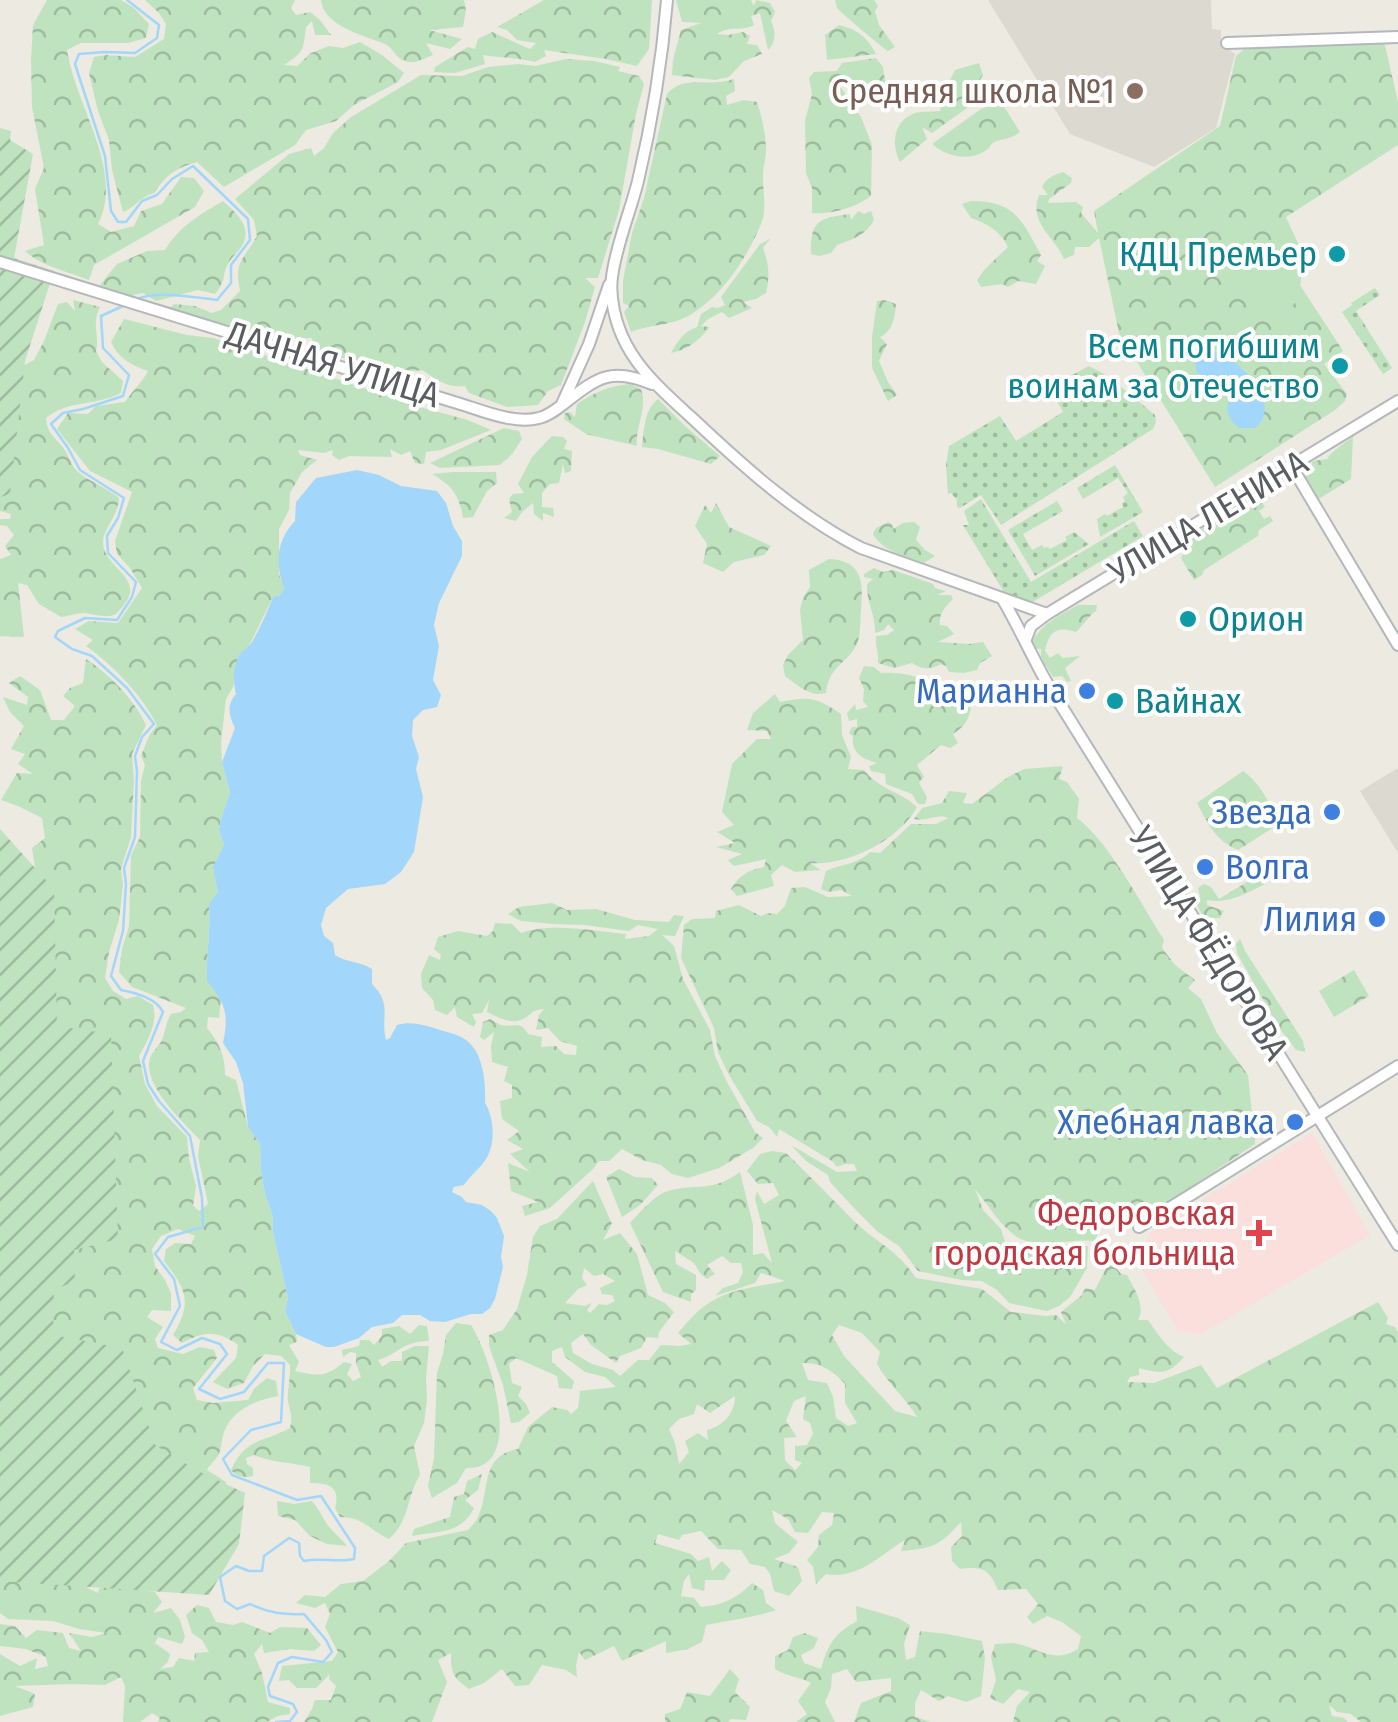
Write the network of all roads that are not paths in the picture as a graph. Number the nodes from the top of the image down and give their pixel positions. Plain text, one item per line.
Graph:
1 (666, 0) edge
2 (1398, 37) edge
3 (1227, 43) dead end
4 (0, 262) edge
5 (611, 280) junction
6 (658, 386) junction
7 (1398, 402) edge
8 (560, 406) junction
9 (1292, 467) junction
10 (1003, 599) junction
11 (1047, 614) junction
12 (1026, 638) junction
13 (1398, 645) edge
14 (1398, 1066) edge
15 (1317, 1116) junction
16 (1139, 1227) dead end
17 (1398, 1245) edge

1 - 5 street
2 - 3 street
4 - 8 street, ДАЧНАЯ УЛИЦА
5 - 6 street
5 - 8 street
6 - 8 street, ДАЧНАЯ УЛИЦА
6 - 10 street
7 - 9 street, УЛИЦА ЛЕНИНА
9 - 11 street, УЛИЦА ЛЕНИНА
9 - 13 street
10 - 11 street
10 - 12 street, УЛИЦА ФЁДОРОВА
11 - 12 street, УЛИЦА ЛЕНИНА
12 - 15 street, УЛИЦА ФЁДОРОВА
14 - 15 street
15 - 16 street
15 - 17 street, УЛИЦА ФЁДОРОВА

